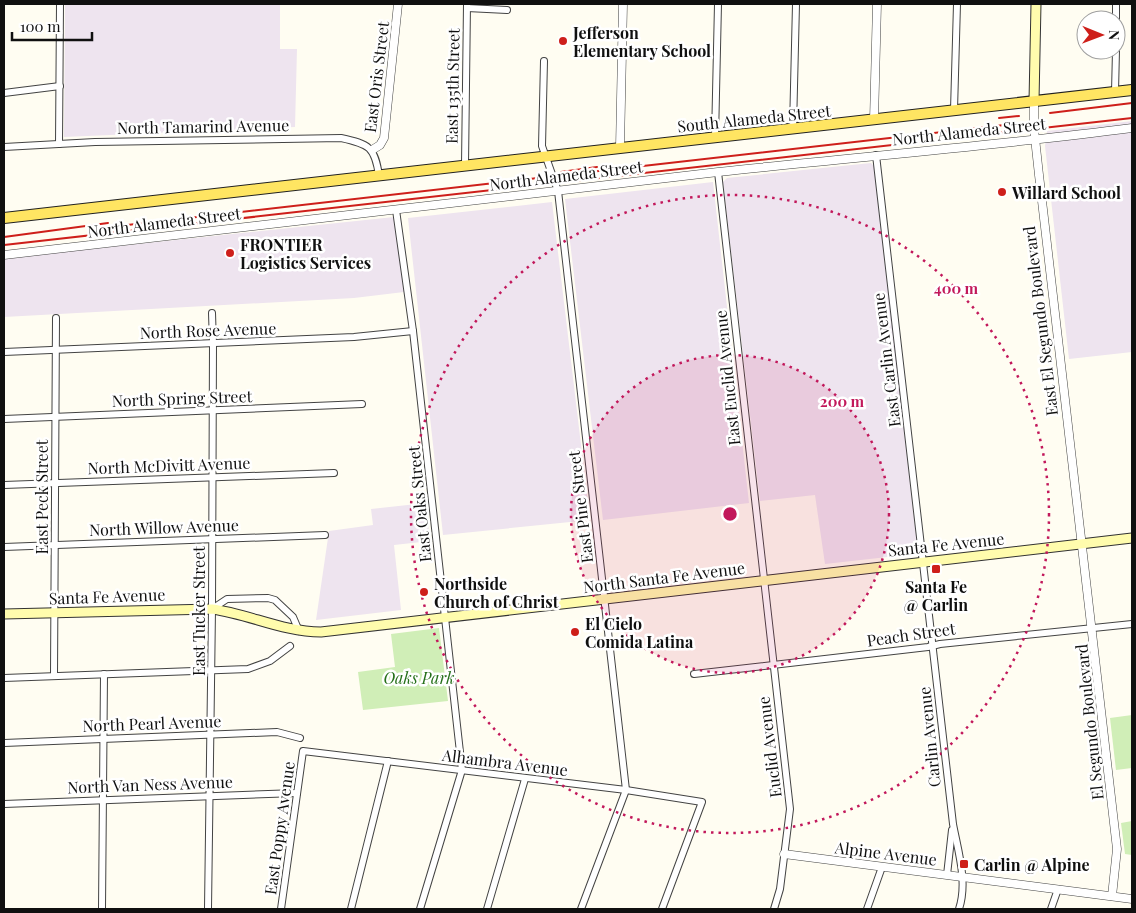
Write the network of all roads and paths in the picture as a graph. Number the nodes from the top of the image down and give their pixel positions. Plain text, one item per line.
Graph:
1 (60, 4) edge
2 (398, 4) edge
3 (623, 4) edge
4 (718, 4) edge
5 (796, 4) edge
6 (877, 4) edge
7 (957, 4) edge
8 (1036, 4) edge
9 (467, 6) edge
10 (507, 10) dead end
11 (1116, 60) edge
12 (544, 61) dead end
13 (60, 86) junction
14 (1132, 90) edge
15 (4, 92) edge
16 (1115, 92) junction
17 (1034, 101) junction
18 (954, 110) junction
19 (874, 120) junction
20 (793, 128) junction
21 (1132, 128) edge
22 (715, 138) junction
23 (1035, 140) junction
24 (59, 144) junction
25 (620, 147) junction
26 (4, 148) edge
27 (372, 150) junction
28 (876, 155) junction
29 (545, 156) junction
30 (465, 165) junction
31 (718, 172) junction
32 (379, 176) junction
33 (558, 191) junction
34 (396, 210) junction
35 (4, 218) edge
36 (4, 255) edge
37 (212, 313) dead end
38 (56, 318) dead end
39 (413, 331) junction
40 (213, 344) junction
41 (56, 350) junction
42 (4, 352) edge
43 (362, 404) dead end
44 (213, 411) junction
45 (55, 417) junction
46 (4, 419) edge
47 (334, 473) dead end
48 (213, 477) junction
49 (54, 483) junction
50 (4, 485) edge
51 (325, 535) dead end
52 (1132, 538) edge
53 (212, 540) junction
54 (1083, 544) junction
55 (55, 545) junction
56 (4, 547) edge
57 (923, 562) junction
58 (764, 580) junction
59 (605, 599) junction
60 (212, 609) junction
61 (54, 613) junction
62 (4, 614) edge
63 (445, 617) junction
64 (1132, 624) edge
65 (1092, 628) junction
66 (299, 631) junction
67 (290, 646) dead end
68 (933, 646) junction
69 (773, 664) junction
70 (211, 672) junction
71 (104, 674) junction
72 (694, 674) dead end
73 (54, 675) junction
74 (4, 678) edge
75 (210, 734) junction
76 (103, 738) junction
77 (300, 738) dead end
78 (4, 743) edge
79 (303, 752) joint
80 (388, 761) junction
81 (462, 770) junction
82 (525, 779) junction
83 (626, 790) junction
84 (297, 793) junction
85 (209, 796) junction
86 (102, 799) junction
87 (4, 804) edge
88 (952, 824) junction
89 (784, 854) junction
90 (882, 866) junction
91 (947, 875) junction
92 (962, 877) junction
93 (1058, 889) junction
94 (1112, 896) junction
95 (1132, 899) edge
96 (102, 909) edge
97 (208, 909) edge
98 (281, 909) edge
99 (351, 909) edge
100 (420, 909) edge
101 (487, 909) edge
102 (581, 909) edge
103 (662, 909) edge
104 (774, 909) edge
105 (867, 909) edge
106 (959, 909) edge
107 (1051, 909) edge

1 - 13 street
2 - 27 street, East Oris Street
3 - 25 street
4 - 22 street
5 - 20 street
6 - 19 street
7 - 18 street
8 - 17 main road, East El Segundo Boulevard
9 - 10 street, East 135th Street
9 - 30 street, East 135th Street
11 - 16 street
12 - 29 street, East Pine Street
13 - 15 street
13 - 24 street
14 - 16 main road, South Alameda Street
16 - 17 main road, South Alameda Street
17 - 18 main road, South Alameda Street
17 - 23 street, East El Segundo Boulevard
18 - 19 main road, South Alameda Street
19 - 20 main road, South Alameda Street
20 - 22 main road, South Alameda Street
21 - 23 street, North Alameda Street
22 - 25 main road, South Alameda Street
23 - 28 street, North Alameda Street
23 - 54 street, East El Segundo Boulevard
24 - 26 street, North Tamarind Avenue
24 - 27 street, North Tamarind Avenue
25 - 29 main road, South Alameda Street
27 - 32 street
28 - 31 street, North Alameda Street
28 - 57 street, East Carlin Avenue
29 - 30 main road, South Alameda Street
29 - 33 street, East Pine Street
30 - 32 main road, South Alameda Street
31 - 33 street, North Alameda Street
31 - 58 street, East Euclid Avenue
32 - 35 main road, North Alameda Street
33 - 34 street, North Alameda Street
33 - 59 street, East Pine Street
34 - 36 street, North Alameda Street
34 - 39 street, East Oaks Street
37 - 40 street, East Tucker Street
38 - 41 street, East Peck Street
39 - 40 street, North Rose Avenue
39 - 63 street, East Oaks Street
40 - 41 street, North Rose Avenue
40 - 44 street, East Tucker Street
41 - 42 street, North Rose Avenue
41 - 45 street, East Peck Street
43 - 44 street, North Spring Street
44 - 45 street, North Spring Street
44 - 48 street, East Tucker Street
45 - 46 street, North Spring Street
45 - 49 street, East Peck Street
47 - 48 street, North McDivitt Avenue
48 - 49 street, North McDivitt Avenue
48 - 53 street, East Tucker Street
49 - 50 street, North McDivitt Avenue
49 - 55 street, East Peck Street
51 - 53 street, North Willow Avenue
52 - 54 main road, Santa Fe Avenue
53 - 55 street, North Willow Avenue
53 - 60 street, East Tucker Street
54 - 57 main road, Santa Fe Avenue
54 - 65 street, El Segundo Boulevard
55 - 56 street, North Willow Avenue
55 - 61 street, East Peck Street
57 - 58 main road, Santa Fe Avenue
57 - 68 street, Carlin Avenue
58 - 59 main road, North Santa Fe Avenue
58 - 69 street, Euclid Avenue
59 - 63 main road, North Santa Fe Avenue
59 - 83 street, East Pine Street
60 - 61 main road, Santa Fe Avenue
60 - 66 main road, North Santa Fe Avenue
60 - 66 street
60 - 70 street, East Tucker Street
61 - 62 main road, Santa Fe Avenue
61 - 73 street, East Peck Street
63 - 66 main road, North Santa Fe Avenue
63 - 81 street, East Oaks Street
64 - 65 street, Peach Street
65 - 68 street, Peach Street
65 - 94 street, El Segundo Boulevard
67 - 70 street
68 - 69 street, Peach Street
68 - 88 street, Carlin Avenue
69 - 72 street, Peach Street
69 - 89 street, Euclid Avenue
70 - 71 street
70 - 75 street, East Tucker Street
71 - 73 street
71 - 76 street
73 - 74 street
75 - 76 street, North Pearl Avenue
75 - 77 street, North Pearl Avenue
75 - 85 street, East Tucker Street
76 - 78 street, North Pearl Avenue
76 - 86 street
79 - 80 street, Alhambra Avenue
79 - 84 street, East Poppy Avenue
80 - 81 street, Alhambra Avenue
80 - 99 street
81 - 82 street, Alhambra Avenue
81 - 100 street, East Oaks Street
82 - 83 street, Alhambra Avenue
82 - 101 street
83 - 102 street, East Pine Street
83 - 103 street, Alhambra Avenue
84 - 85 street, North Van Ness Avenue
84 - 98 street, East Poppy Avenue
85 - 86 street, North Van Ness Avenue
85 - 97 street, East Tucker Street
86 - 87 street, North Van Ness Avenue
86 - 96 street
88 - 91 street
88 - 92 street, Carlin Avenue
89 - 90 street, Alpine Avenue
89 - 104 street, Euclid Avenue
90 - 91 street, Alpine Avenue
90 - 105 street
91 - 92 street, Alpine Avenue
92 - 93 street, Alpine Avenue
92 - 106 street, Carlin Avenue
93 - 94 street, Alpine Avenue
93 - 107 street
94 - 95 street, Alpine Avenue

